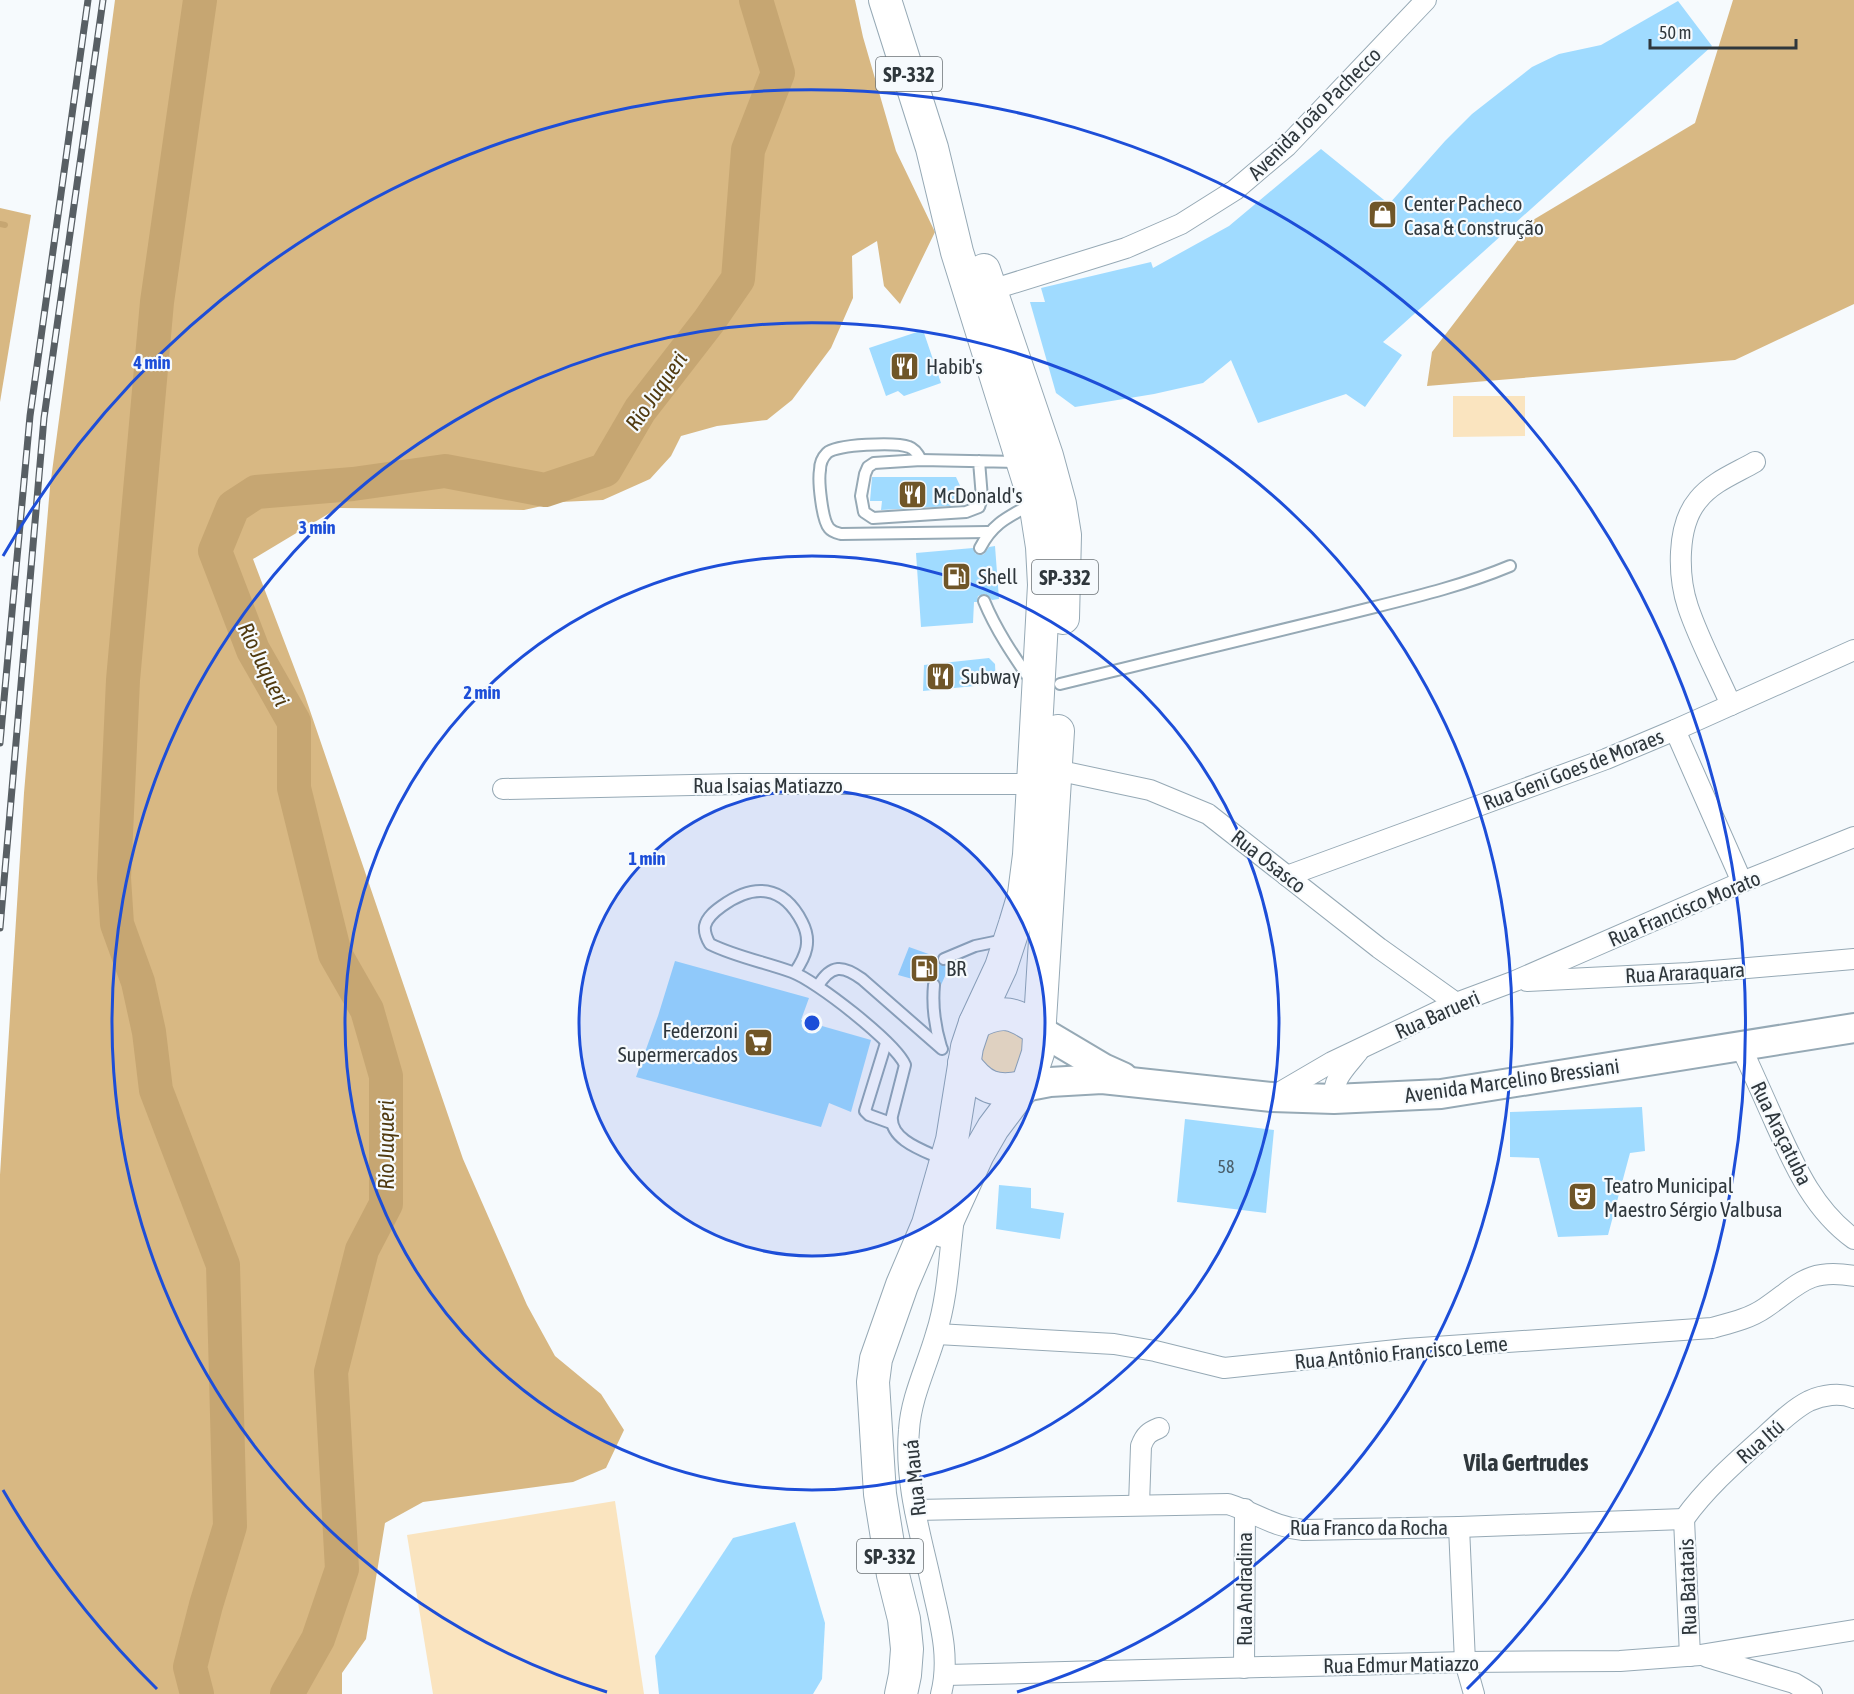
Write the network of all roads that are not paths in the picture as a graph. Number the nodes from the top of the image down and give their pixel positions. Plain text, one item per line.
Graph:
1 (885, 0) edge
2 (1426, 0) edge
3 (932, 148) junction
4 (991, 290) junction
5 (921, 459) junction
6 (979, 461) junction
7 (1023, 462) junction
8 (1755, 462) dead end
9 (1035, 502) junction
10 (988, 532) junction
11 (980, 548) dead end
12 (1510, 566) dead end
13 (984, 601) dead end
14 (1854, 650) edge
15 (1049, 688) junction
16 (1731, 705) junction
17 (1675, 730) junction
18 (1044, 777) junction
19 (503, 789) dead end
20 (1854, 837) edge
21 (1287, 876) junction
22 (1742, 882) junction
23 (1011, 938) junction
24 (944, 959) dead end
25 (1854, 959) edge
26 (795, 972) junction
27 (1515, 981) junction
28 (934, 985) dead end
29 (818, 986) junction
30 (1456, 1003) junction
31 (975, 1023) junction
32 (1854, 1028) edge
33 (1039, 1030) junction
34 (886, 1043) junction
35 (1741, 1047) junction
36 (1360, 1050) junction
37 (953, 1056) junction
38 (1133, 1082) junction
39 (1024, 1087) junction
40 (1272, 1097) junction
41 (1334, 1099) junction
42 (891, 1123) junction
43 (947, 1162) junction
44 (955, 1205) junction
45 (1854, 1239) edge
46 (1854, 1276) edge
47 (937, 1334) junction
48 (1854, 1398) edge
49 (876, 1416) junction
50 (1159, 1428) dead end
51 (1139, 1505) junction
52 (1245, 1509) junction
53 (915, 1510) junction
54 (1684, 1519) junction
55 (1459, 1527) junction
56 (1854, 1630) edge
57 (1695, 1655) junction
58 (1465, 1662) junction
59 (1244, 1668) junction
60 (943, 1684) edge
61 (901, 1694) edge
62 (1474, 1694) edge
63 (1812, 1694) edge

1 - 3 main road, SP-332
2 - 4 street, Avenida João Pachecco
3 - 4 main road, SP-332
3 - 7 main road, SP-332
4 - 15 main road, SP-332
5 - 6 lane
5 - 6 lane
5 - 10 lane
6 - 7 lane
7 - 9 main road, SP-332
8 - 16 street
9 - 10 lane
9 - 15 main road, SP-332
10 - 11 lane
12 - 15 lane
13 - 15 lane
14 - 16 street, Rua Geni Goes de Moraes
15 - 18 main road, SP-332
16 - 17 street, Rua Geni Goes de Moraes
17 - 21 street, Rua Geni Goes de Moraes
17 - 22 street
18 - 19 street, Rua Isaias Matiazzo
18 - 21 street, Rua Osasco
18 - 23 main road, SP-332
18 - 33 main road, SP-332
20 - 22 street, Rua Francisco Morato
21 - 30 street, Rua Osasco
22 - 27 street, Rua Francisco Morato
23 - 24 lane
23 - 31 main road, SP-332
25 - 27 street, Rua Araraquara
26 - 26 lane
26 - 29 lane
27 - 30 street, Rua Barueri
28 - 37 lane
29 - 34 lane
29 - 37 lane
30 - 36 street, Rua Barueri
31 - 33 main road
31 - 37 main road, SP-332
32 - 35 street, Avenida Marcelino Bressiani
33 - 38 street
33 - 39 main road, SP-332
34 - 42 lane
34 - 42 lane
35 - 41 street, Avenida Marcelino Bressiani
35 - 45 street, Rua Araçatuba
36 - 40 street, Rua Barueri
36 - 41 street, Rua Barueri
37 - 39 main road
37 - 43 main road, SP-332
38 - 39 street, Avenida Marcelino Bressiani
38 - 40 street, Avenida Marcelino Bressiani
39 - 44 main road, SP-332
40 - 41 street, Avenida Marcelino Bressiani
42 - 43 lane
43 - 49 main road, SP-332
44 - 47 street, Rua Mauá
44 - 49 main road, SP-332
46 - 47 street, Rua Antônio Francisco Leme
47 - 53 street, Rua Mauá
48 - 54 street, Rua Itú
49 - 61 main road, SP-332
50 - 51 street
51 - 52 street, Rua Franco da Rocha
51 - 53 street, Rua Franco da Rocha
52 - 55 street, Rua Franco da Rocha
52 - 59 street, Rua Andradina
53 - 60 street, Rua Mauá
54 - 55 street, Rua Franco da Rocha
54 - 57 street, Rua Batatais
55 - 58 street
56 - 57 street, Rua Edmur Matiazzo
57 - 58 street, Rua Edmur Matiazzo
57 - 63 street
58 - 59 street, Rua Edmur Matiazzo
58 - 62 street
59 - 60 street, Rua Edmur Matiazzo

